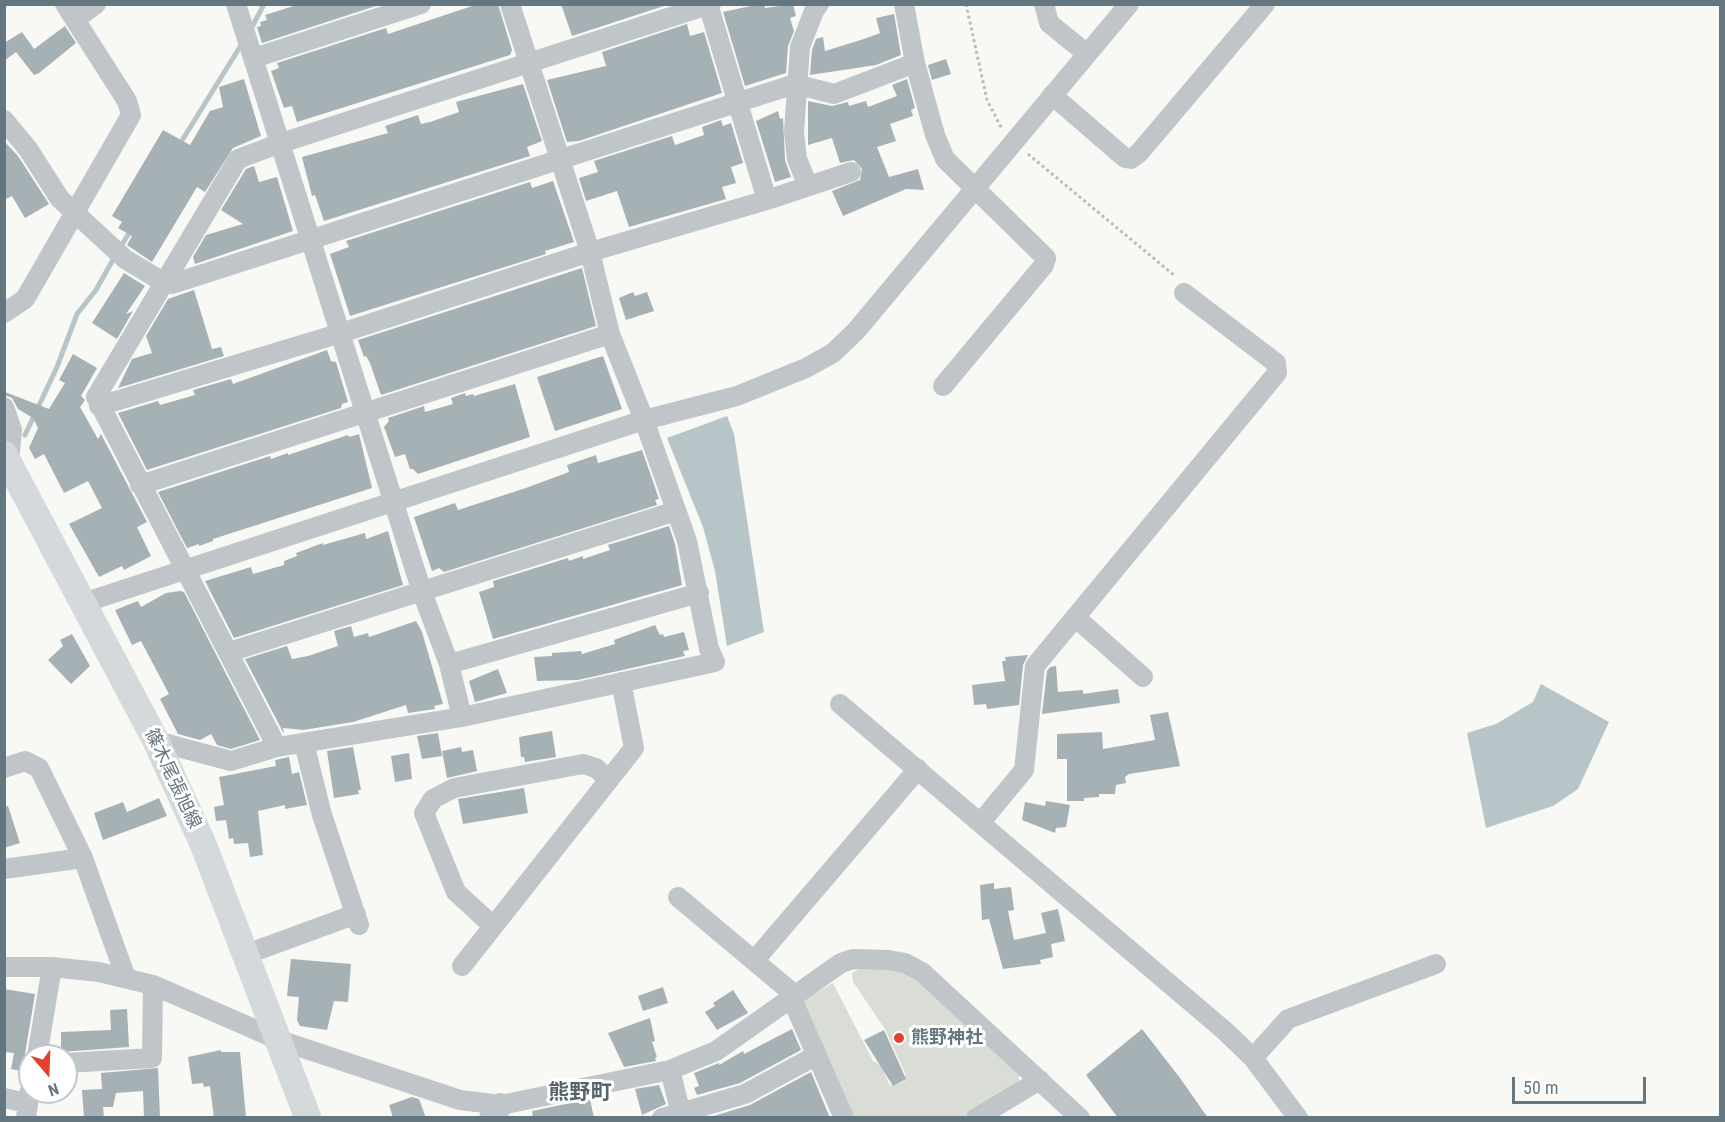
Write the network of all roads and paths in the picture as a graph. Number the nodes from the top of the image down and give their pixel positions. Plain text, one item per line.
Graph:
1 (96, 4) edge
2 (236, 4) edge
3 (421, 4) edge
4 (510, 4) edge
5 (819, 4) edge
6 (904, 4) edge
7 (966, 4) edge
8 (1044, 4) edge
9 (1129, 4) edge
10 (1265, 4) edge
11 (709, 5) edge
12 (70, 12) edge
13 (249, 44) junction
14 (1087, 54) junction
15 (530, 63) junction
16 (915, 63) junction
17 (798, 85) junction
18 (1052, 95) junction
19 (740, 103) junction
20 (4, 120) edge
21 (1014, 141) junction
22 (281, 143) junction
23 (561, 160) junction
24 (851, 172) dead end
25 (808, 186) junction
26 (973, 189) junction
27 (767, 200) junction
28 (73, 212) junction
29 (311, 241) junction
30 (590, 252) junction
31 (163, 282) junction
32 (1181, 285) joint
33 (4, 313) edge
34 (340, 333) junction
35 (610, 334) junction
36 (943, 386) dead end
37 (99, 406) junction
38 (4, 407) edge
39 (366, 413) junction
40 (644, 420) junction
41 (6, 460) edge
42 (140, 485) junction
43 (395, 503) junction
44 (676, 511) junction
45 (184, 568) junction
46 (422, 592) junction
47 (699, 593) junction
48 (83, 603) junction
49 (1075, 617) junction
50 (229, 652) junction
51 (449, 664) junction
52 (1143, 677) dead end
53 (621, 682) junction
54 (840, 704) dead end
55 (462, 717) junction
56 (156, 741) junction
57 (304, 743) junction
58 (278, 747) junction
59 (4, 768) edge
60 (918, 769) junction
61 (609, 780) junction
62 (981, 822) junction
63 (83, 858) junction
64 (4, 869) edge
65 (678, 897) dead end
66 (492, 925) junction
67 (247, 954) junction
68 (754, 961) junction
69 (1436, 964) dead end
70 (462, 966) dead end
71 (4, 967) edge
72 (52, 967) junction
73 (126, 978) junction
74 (153, 985) junction
75 (794, 998) junction
76 (279, 1040) junction
77 (40, 1044) edge
78 (817, 1055) junction
79 (1253, 1058) junction
80 (78, 1062) edge
81 (670, 1070) junction
82 (1040, 1080) junction
83 (496, 1111) edge
84 (675, 1116) edge
85 (843, 1117) edge
86 (308, 1118) edge
87 (976, 1118) edge
88 (1080, 1118) edge
89 (1298, 1118) edge

1 - 12 street
2 - 13 street
3 - 13 street
4 - 15 street
5 - 17 street
6 - 16 street
7 - 21 path
8 - 14 street
9 - 14 street
10 - 18 street
11 - 15 street
11 - 19 street
12 - 28 street
13 - 22 street
14 - 18 street
15 - 22 street
15 - 23 street
16 - 17 street
16 - 26 street
17 - 19 street
17 - 25 street
18 - 21 street
19 - 23 street
19 - 27 street
20 - 28 street
21 - 26 street
21 - 32 path
22 - 29 street
22 - 31 street
23 - 29 street
23 - 30 street
24 - 25 street
25 - 27 street
26 - 36 street
26 - 40 street
27 - 30 street
28 - 31 street
28 - 33 street
29 - 31 street
29 - 34 street
30 - 34 street
30 - 35 street
31 - 37 street
32 - 49 street
34 - 37 street
34 - 39 street
35 - 39 street
35 - 40 street
37 - 42 street
38 - 41 street
39 - 42 street
39 - 43 street
40 - 43 street
40 - 44 street
41 - 48 main road, 篠木尾張旭線
42 - 45 street
43 - 45 street
43 - 46 street
44 - 46 street
44 - 47 street
45 - 48 street
45 - 50 street
46 - 50 street
46 - 51 street
47 - 51 street
47 - 53 street
48 - 56 main road, 篠木尾張旭線
49 - 52 street
49 - 62 street
50 - 58 street
51 - 55 street
53 - 55 street
53 - 61 street
54 - 60 street
55 - 57 street
56 - 58 street
56 - 67 main road, 篠木尾張旭線
57 - 58 street
57 - 67 street
59 - 63 street
60 - 62 street
60 - 68 street
61 - 66 street
61 - 66 street
62 - 79 street
63 - 64 street
63 - 73 street
65 - 68 street
66 - 70 street
67 - 76 main road, 篠木尾張旭線
68 - 75 street
69 - 79 street
71 - 72 street
72 - 73 street
72 - 77 street
73 - 74 street
74 - 76 street
74 - 80 street
75 - 78 street
75 - 81 street
75 - 82 street
76 - 83 street
76 - 86 main road, 篠木尾張旭線
78 - 84 street
78 - 85 street
79 - 89 street
81 - 83 street
81 - 84 street
82 - 87 street
82 - 88 street

